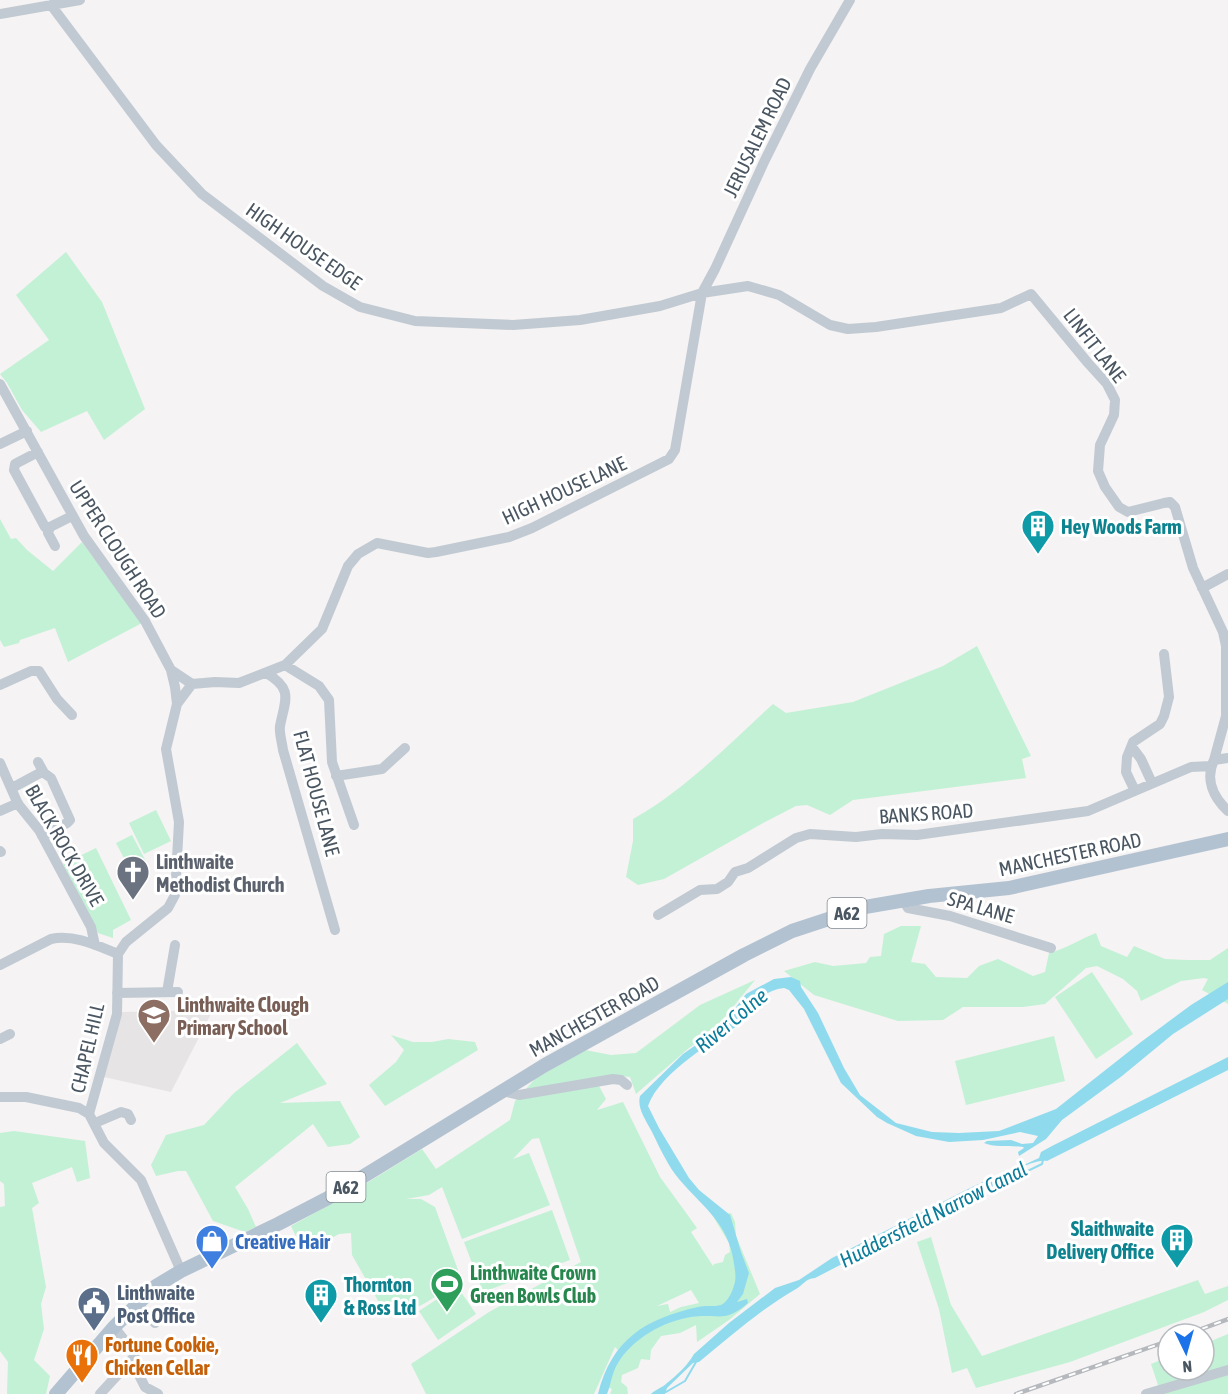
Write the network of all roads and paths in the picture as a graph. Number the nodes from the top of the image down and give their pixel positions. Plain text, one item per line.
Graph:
1 (80, 0) edge
2 (850, 0) edge
3 (51, 5) junction
4 (0, 14) edge
5 (702, 293) junction
6 (0, 384) edge
7 (27, 432) junction
8 (0, 444) edge
9 (38, 452) junction
10 (72, 516) junction
11 (50, 527) junction
12 (55, 546) dead end
13 (1228, 574) edge
14 (1202, 588) junction
15 (1164, 654) dead end
16 (285, 665) junction
17 (171, 670) junction
18 (266, 673) junction
19 (192, 684) junction
20 (0, 685) edge
21 (177, 704) junction
22 (72, 715) dead end
23 (1132, 747) junction
24 (405, 748) dead end
25 (1228, 758) edge
26 (38, 762) dead end
27 (0, 763) edge
28 (1213, 763) junction
29 (44, 773) junction
30 (336, 776) junction
31 (1152, 783) junction
32 (12, 788) junction
33 (1135, 791) junction
34 (18, 803) junction
35 (0, 811) edge
36 (1228, 811) edge
37 (354, 825) dead end
38 (42, 836) junction
39 (1228, 839) edge
40 (903, 900) junction
41 (658, 915) dead end
42 (335, 930) dead end
43 (95, 945) junction
44 (175, 945) dead end
45 (1051, 948) dead end
46 (118, 954) junction
47 (0, 965) edge
48 (117, 993) junction
49 (627, 1085) dead end
50 (503, 1091) junction
51 (0, 1097) edge
52 (92, 1119) junction
53 (131, 1120) dead end
54 (181, 1271) junction
55 (136, 1303) junction
56 (154, 1323) dead end
57 (114, 1327) junction
58 (134, 1357) junction
59 (1228, 1370) edge
60 (56, 1394) edge
61 (100, 1394) edge
62 (158, 1394) edge
63 (1146, 1394) edge

1 - 3 street
2 - 5 street, JERUSALEM ROAD
3 - 4 street
3 - 5 street, HIGH HOUSE EDGE
5 - 14 street, LINFIT LANE
5 - 16 street, HIGH HOUSE LANE
6 - 7 street, UPPER CLOUGH ROAD
7 - 8 street
7 - 9 street, UPPER CLOUGH ROAD
9 - 10 street, UPPER CLOUGH ROAD
9 - 11 street
10 - 11 street
10 - 17 street, UPPER CLOUGH ROAD
11 - 12 street
13 - 14 street
14 - 28 street, LINFIT LANE
15 - 23 street
16 - 18 street, HIGH HOUSE LANE
16 - 30 street
17 - 19 street
17 - 21 street, UPPER CLOUGH ROAD
18 - 19 street, HIGH HOUSE LANE
18 - 42 street, FLAT HOUSE LANE
19 - 21 street
20 - 22 street
21 - 46 street
23 - 31 street
23 - 33 street
24 - 30 street
25 - 28 street, BANKS ROAD
26 - 29 street
27 - 32 street, BLACK ROCK DRIVE
28 - 31 street, BANKS ROAD
28 - 36 street
29 - 32 street
29 - 38 street
30 - 37 street
31 - 33 street, BANKS ROAD
32 - 34 street, BLACK ROCK DRIVE
33 - 41 street, BANKS ROAD
34 - 35 street
34 - 38 street, BLACK ROCK DRIVE
38 - 43 street, BLACK ROCK DRIVE
39 - 40 main road, MANCHESTER ROAD / A62
40 - 45 street, SPA LANE
40 - 50 main road, MANCHESTER ROAD / A62
43 - 46 street
43 - 47 street
44 - 48 street
46 - 48 street, CHAPEL HILL
48 - 52 street, CHAPEL HILL
49 - 50 street
50 - 54 main road, MANCHESTER ROAD / A62
51 - 52 street
52 - 53 street
52 - 54 street
54 - 55 main road, MANCHESTER ROAD / A62
55 - 56 street
55 - 57 main road, MANCHESTER ROAD / A62
57 - 58 street
57 - 60 main road, MANCHESTER ROAD / A62
58 - 61 street
58 - 62 street
59 - 63 street

